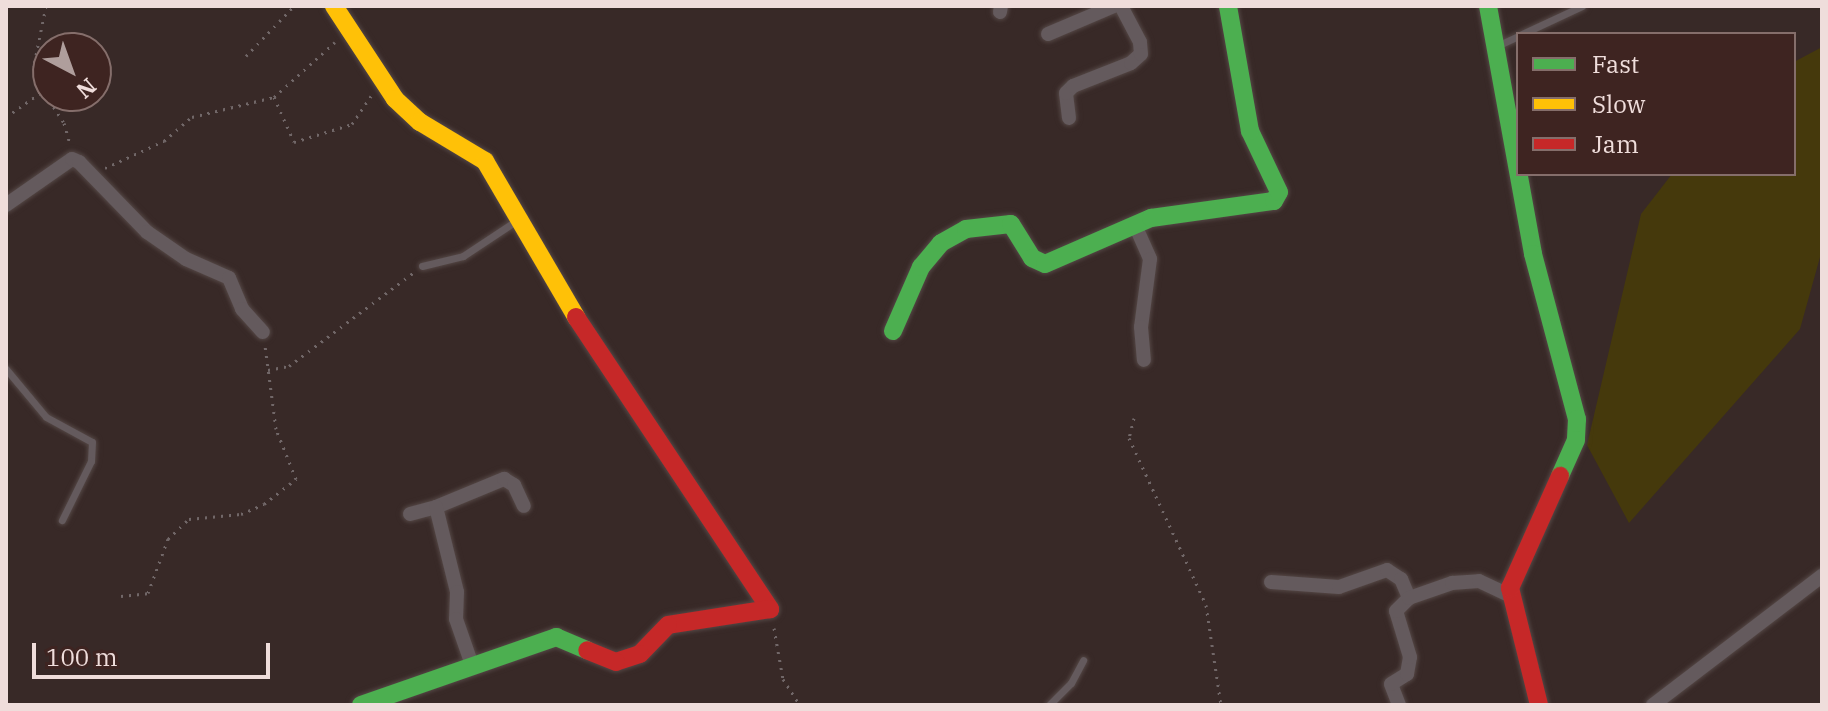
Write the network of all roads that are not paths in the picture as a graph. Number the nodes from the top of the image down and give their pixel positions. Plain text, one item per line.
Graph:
1 (334, 6) edge
2 (1114, 6) edge
3 (1121, 6) edge
4 (1228, 6) edge
5 (1488, 6) edge
6 (1582, 6) edge
7 (1526, 32) edge
8 (1048, 34) dead end
9 (1516, 37) edge
10 (1494, 48) junction
11 (1069, 118) dead end
12 (1516, 164) edge
13 (1518, 176) edge
14 (6, 205) edge
15 (520, 218) junction
16 (1135, 225) junction
17 (422, 266) road end
18 (893, 331) dead end
19 (263, 332) road end
20 (1144, 360) dead end
21 (6, 369) edge
22 (524, 506) dead end
23 (436, 507) junction
24 (410, 514) dead end
25 (62, 520) dead end
26 (1822, 576) edge
27 (1271, 582) dead end
28 (1511, 596) junction
29 (1409, 598) junction
30 (1083, 660) dead end
31 (472, 665) junction
32 (361, 705) edge
33 (1049, 705) edge
34 (1399, 705) edge
35 (1539, 705) edge
36 (1653, 705) edge

1 - 15 street
2 - 8 street
3 - 11 street
4 - 16 street
5 - 10 street
6 - 7 lane
9 - 10 lane
10 - 12 street
13 - 28 street
14 - 19 street
15 - 17 lane
15 - 31 street
16 - 18 street
16 - 20 street
21 - 25 lane
22 - 23 street
23 - 24 street
23 - 31 street
26 - 36 street
27 - 29 street
28 - 29 street
28 - 35 street
29 - 34 street
30 - 33 lane
31 - 32 street

